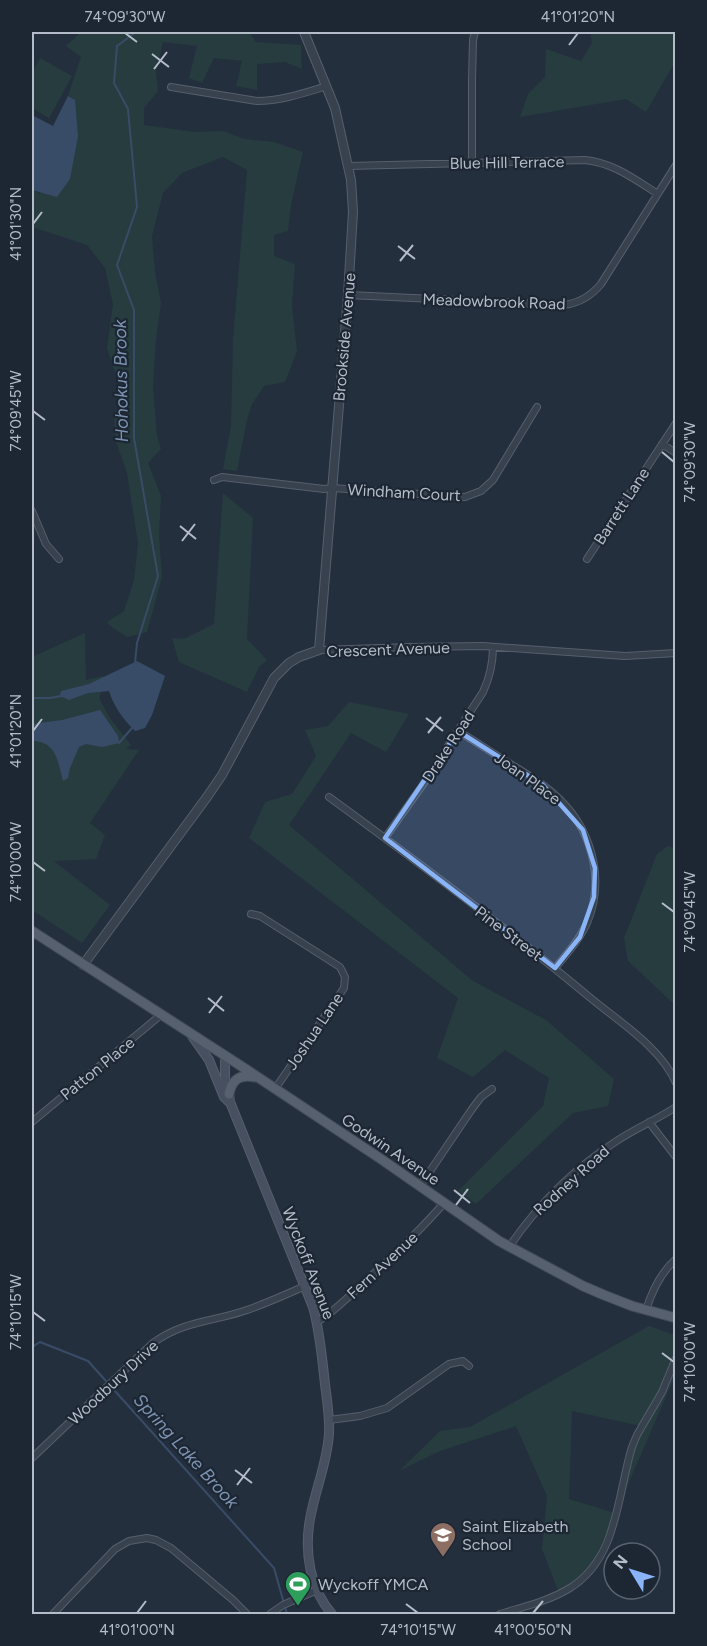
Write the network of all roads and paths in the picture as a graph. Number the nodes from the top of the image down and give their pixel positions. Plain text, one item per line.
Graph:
1 (304, 32) edge
2 (475, 32) edge
3 (327, 86) junction
4 (171, 87) dead end
5 (472, 163) junction
6 (675, 165) edge
7 (348, 166) junction
8 (658, 194) junction
9 (348, 295) junction
10 (537, 407) dead end
11 (675, 423) edge
12 (662, 444) junction
13 (675, 453) edge
14 (214, 480) dead end
15 (332, 488) junction
16 (32, 511) edge
17 (60, 559) dead end
18 (587, 559) dead end
19 (493, 647) junction
20 (319, 650) junction
21 (675, 653) edge
22 (459, 731) junction
23 (328, 797) dead end
24 (385, 838) junction
25 (251, 914) dead end
26 (32, 931) edge
27 (83, 965) junction
28 (555, 969) junction
29 (162, 1014) junction
30 (190, 1033) junction
31 (225, 1056) junction
32 (258, 1078) junction
33 (675, 1083) edge
34 (275, 1089) junction
35 (492, 1089) dead end
36 (229, 1098) junction
37 (675, 1107) edge
38 (32, 1122) edge
39 (649, 1122) junction
40 (675, 1157) edge
41 (420, 1186) junction
42 (444, 1203) junction
43 (509, 1247) junction
44 (675, 1259) edge
45 (305, 1286) junction
46 (646, 1310) junction
47 (675, 1318) edge
48 (317, 1322) junction
49 (675, 1358) edge
50 (469, 1366) dead end
51 (329, 1420) junction
52 (32, 1458) edge
53 (317, 1590) junction
54 (53, 1614) edge
55 (247, 1614) edge
56 (270, 1614) edge
57 (332, 1614) edge
58 (500, 1614) edge

1 - 3 street, Brookside Avenue
2 - 5 street
3 - 4 street
3 - 7 street, Brookside Avenue
5 - 7 street, Blue Hill Terrace
5 - 8 street, Blue Hill Terrace
6 - 8 street, Meadowbrook Road
7 - 9 street, Brookside Avenue
8 - 9 street, Meadowbrook Road
9 - 15 street, Brookside Avenue
10 - 15 street, Windham Court
11 - 12 street, Barrett Lane
12 - 13 street
12 - 18 street, Barrett Lane
14 - 15 street, Windham Court
15 - 20 street, Brookside Avenue
16 - 17 street
19 - 20 street, Crescent Avenue
19 - 21 street, Crescent Avenue
19 - 22 street, Drake Road
20 - 27 street, Crescent Avenue
22 - 24 street, Drake Road
22 - 28 street, Joan Place
23 - 24 street, Pine Street
24 - 28 street, Pine Street
25 - 34 street, Joshua Lane
26 - 27 main road, Wyckoff Avenue
27 - 29 main road, Wyckoff Avenue
28 - 33 street, Pine Street
29 - 30 main road, Wyckoff Avenue
29 - 38 street, Patton Place
30 - 31 main road, Wyckoff Avenue
30 - 36 main road, Wyckoff Avenue
31 - 32 main road, Godwin Avenue
31 - 36 main road, Wyckoff Avenue
32 - 34 main road, Godwin Avenue
32 - 36 main road
34 - 41 main road, Godwin Avenue
35 - 41 street
36 - 45 main road, Wyckoff Avenue
37 - 39 street, Rodney Road
39 - 40 street
39 - 43 street, Rodney Road
41 - 42 main road, Godwin Avenue
42 - 43 main road, Godwin Avenue
42 - 48 street, Fern Avenue
43 - 46 main road, Godwin Avenue
44 - 46 street
45 - 48 main road, Wyckoff Avenue
45 - 52 street, Woodbury Drive
46 - 47 main road, Godwin Avenue
48 - 51 main road, Wyckoff Avenue
49 - 58 street
50 - 51 street
51 - 53 main road, Wyckoff Avenue
53 - 56 street
53 - 57 main road, Wyckoff Avenue
54 - 55 street

